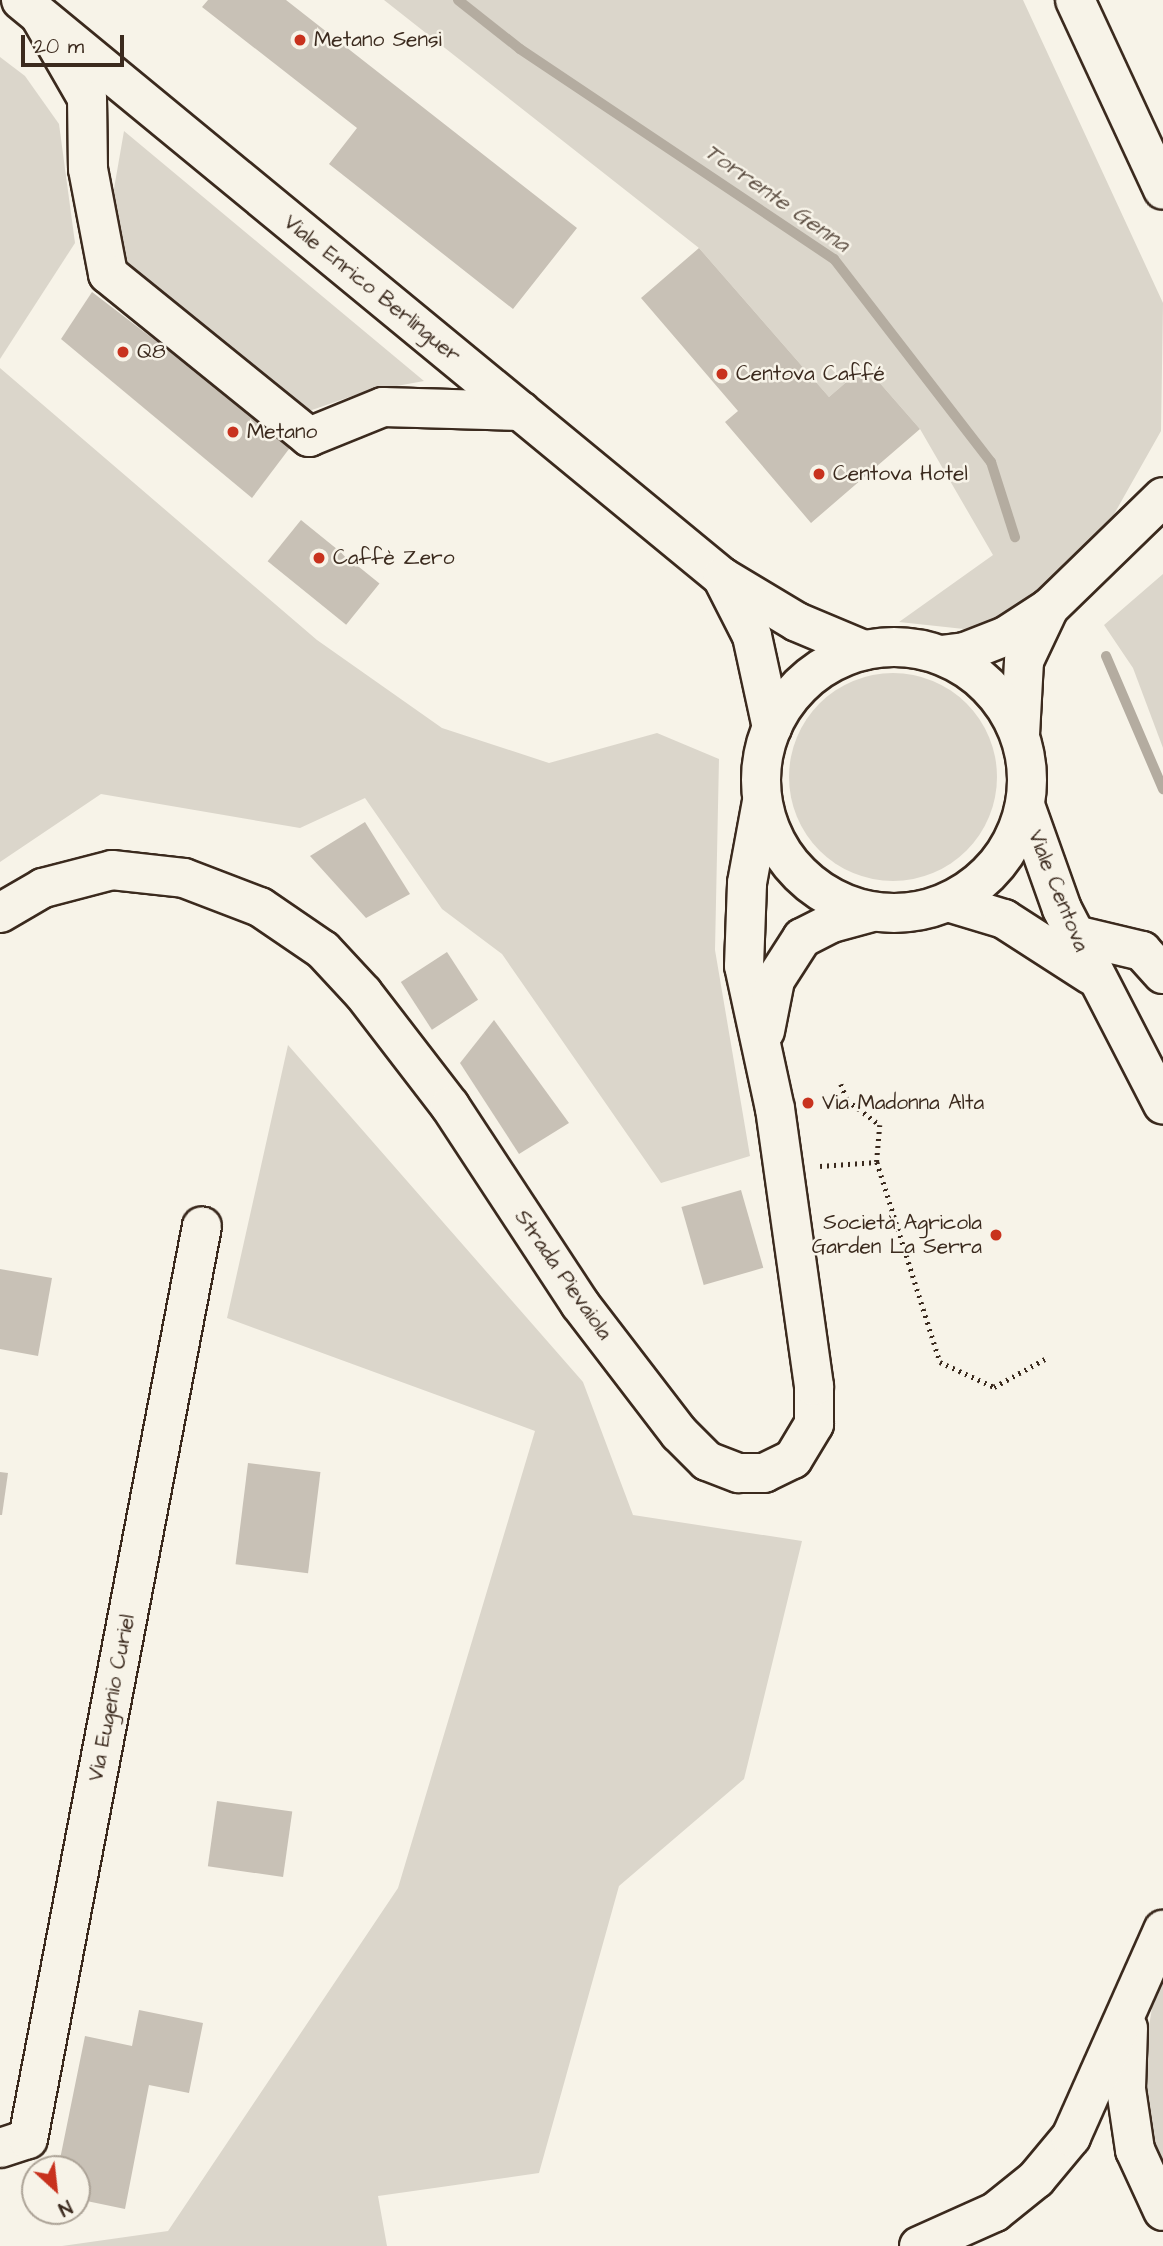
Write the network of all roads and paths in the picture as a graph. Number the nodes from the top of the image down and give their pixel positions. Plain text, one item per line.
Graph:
1 (1075, 0) edge
2 (31, 8) edge
3 (1163, 190) edge
4 (521, 411) junction
5 (1163, 497) edge
6 (722, 577) junction
7 (1049, 608) junction
8 (864, 650) junction
9 (941, 655) junction
10 (772, 727) junction
11 (1020, 735) junction
12 (762, 801) junction
13 (1025, 805) junction
14 (948, 902) junction
15 (872, 912) junction
16 (0, 913) edge
17 (1074, 935) junction
18 (1163, 974) edge
19 (1093, 976) junction
20 (763, 1040) junction
21 (841, 1084) dead end
22 (1163, 1105) edge
23 (877, 1163) junction
24 (784, 1169) junction
25 (202, 1226) dead end
26 (1045, 1359) dead end
27 (1163, 1930) edge
28 (1128, 2008) junction
29 (0, 2148) edge
30 (1163, 2211) edge
31 (919, 2246) edge

1 - 3 main road
2 - 4 main road, Viale Enrico Berlinguer
2 - 4 main road
4 - 6 main road, Viale Enrico Berlinguer
5 - 7 main road
6 - 8 main road
6 - 10 main road
7 - 9 main road
7 - 11 main road
8 - 9 main road
8 - 10 main road
9 - 11 main road
10 - 12 main road
11 - 13 main road
12 - 15 main road
12 - 20 main road, Strada Pievaiola
13 - 14 main road
13 - 17 main road, Viale Centova
14 - 15 main road
14 - 19 main road, Viale Centova
15 - 20 main road
16 - 24 main road, Strada Pievaiola
17 - 18 main road
17 - 19 main road, Viale Centova
19 - 22 main road, Viale Centova
20 - 24 main road, Strada Pievaiola
21 - 23 path
23 - 24 path
23 - 26 path
25 - 29 main road, Via Eugenio Curiel
27 - 28 main road
28 - 30 main road
28 - 31 main road

